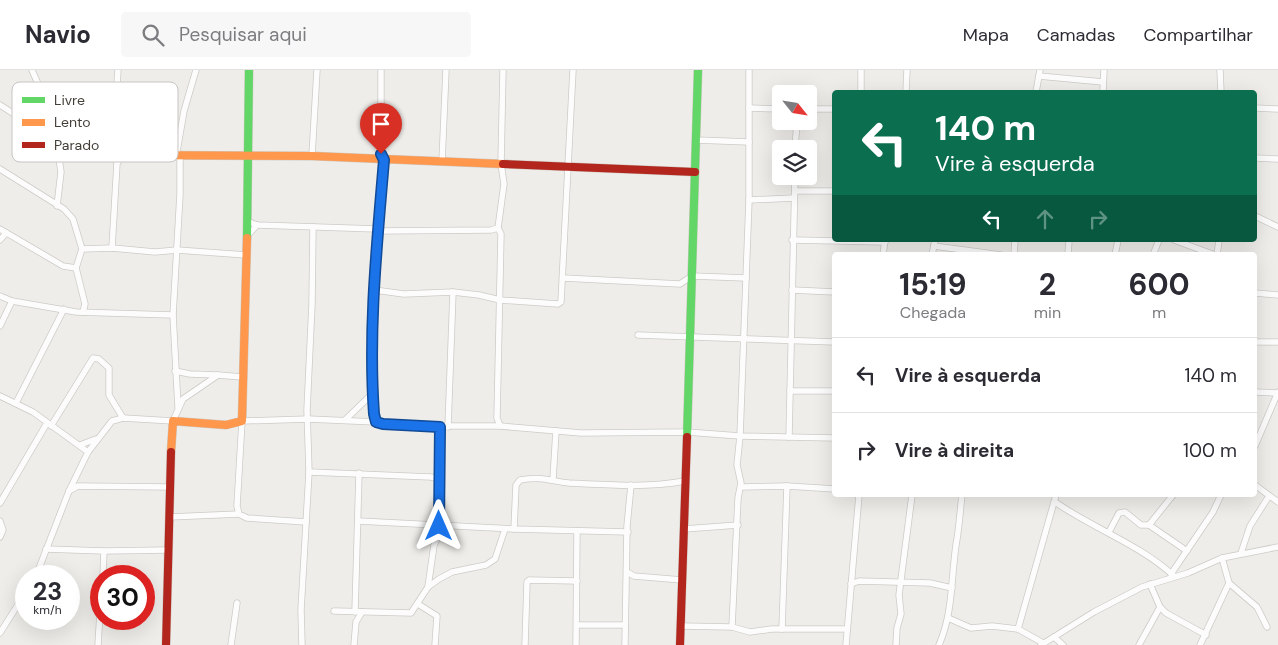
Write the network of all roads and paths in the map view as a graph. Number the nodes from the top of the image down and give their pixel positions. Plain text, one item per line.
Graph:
1 (32, 70) edge
2 (196, 70) edge
3 (249, 70) edge
4 (317, 70) edge
5 (382, 70) edge
6 (446, 70) edge
7 (503, 70) edge
8 (573, 70) edge
9 (698, 70) edge
10 (750, 70) edge
11 (861, 70) edge
12 (907, 70) edge
13 (1104, 70) edge
14 (1220, 70) edge
15 (1039, 73) edge
16 (37, 82) edge
17 (1103, 82) junction
18 (861, 90) edge
19 (906, 90) edge
20 (1036, 90) edge
21 (1103, 90) edge
22 (1221, 90) edge
23 (0, 105) edge
24 (749, 108) junction
25 (1257, 108) edge
26 (772, 109) edge
27 (818, 109) edge
28 (832, 109) edge
29 (1278, 109) edge
30 (12, 113) edge
31 (696, 140) junction
32 (749, 142) junction
33 (178, 156) joint
34 (249, 156) junction
35 (312, 156) junction
36 (1257, 158) edge
37 (1278, 158) edge
38 (384, 160) junction
39 (60, 162) edge
40 (178, 162) edge
41 (442, 162) junction
42 (117, 163) edge
43 (501, 164) junction
44 (569, 167) junction
45 (0, 169) edge
46 (695, 172) junction
47 (794, 185) edge
48 (794, 191) junction
49 (832, 191) edge
50 (794, 198) junction
51 (749, 200) junction
52 (57, 206) junction
53 (1257, 217) edge
54 (247, 221) junction
55 (257, 224) junction
56 (313, 227) junction
57 (1278, 227) edge
58 (498, 228) junction
59 (377, 230) junction
60 (491, 230) junction
61 (3, 231) edge
62 (247, 236) junction
63 (0, 240) edge
64 (500, 240) junction
65 (792, 240) junction
66 (832, 240) edge
67 (1180, 242) edge
68 (935, 243) edge
69 (247, 247) junction
70 (112, 248) junction
71 (82, 249) junction
72 (177, 250) junction
73 (984, 252) edge
74 (1208, 252) edge
75 (234, 253) junction
76 (246, 255) junction
77 (76, 268) junction
78 (692, 276) junction
79 (563, 278) junction
80 (746, 278) junction
81 (374, 290) junction
82 (792, 290) junction
83 (453, 292) junction
84 (832, 292) edge
85 (1257, 294) edge
86 (1278, 295) edge
87 (0, 296) edge
88 (500, 300) junction
89 (12, 301) junction
90 (64, 309) junction
91 (83, 312) junction
92 (173, 315) junction
93 (0, 326) edge
94 (638, 335) dead end
95 (690, 337) junction
96 (744, 337) junction
97 (790, 340) junction
98 (832, 342) edge
99 (1257, 342) edge
100 (1278, 342) edge
101 (175, 371) junction
102 (218, 375) junction
103 (242, 377) junction
104 (832, 391) edge
105 (790, 392) junction
106 (1257, 392) edge
107 (1278, 392) edge
108 (372, 394) junction
109 (0, 396) edge
110 (16, 403) junction
111 (178, 407) junction
112 (123, 418) junction
113 (308, 419) junction
114 (242, 420) junction
115 (345, 420) junction
116 (173, 422) junction
117 (376, 422) junction
118 (1264, 424) junction
119 (49, 425) junction
120 (500, 426) junction
121 (440, 427) junction
122 (448, 427) junction
123 (1257, 429) edge
124 (556, 431) junction
125 (687, 432) junction
126 (740, 436) junction
127 (788, 437) junction
128 (832, 438) edge
129 (96, 439) junction
130 (1257, 441) edge
131 (80, 445) junction
132 (88, 452) junction
133 (309, 472) junction
134 (358, 473) junction
135 (439, 479) junction
136 (553, 479) junction
137 (74, 480) junction
138 (685, 481) junction
139 (631, 485) junction
140 (78, 486) junction
141 (787, 486) junction
142 (170, 487) junction
143 (741, 487) junction
144 (1257, 487) edge
145 (832, 489) edge
146 (69, 491) junction
147 (1268, 496) junction
148 (859, 497) edge
149 (912, 497) edge
150 (962, 497) edge
151 (1171, 497) edge
152 (1220, 497) edge
153 (1056, 498) edge
154 (1278, 502) edge
155 (0, 503) edge
156 (239, 514) junction
157 (169, 516) junction
158 (0, 521) edge
159 (358, 521) junction
160 (306, 522) junction
161 (738, 525) junction
162 (1149, 525) junction
163 (441, 526) junction
164 (686, 526) junction
165 (505, 529) junction
166 (514, 530) junction
167 (577, 531) junction
168 (628, 532) junction
169 (1109, 532) junction
170 (0, 537) edge
171 (1278, 548) edge
172 (46, 549) junction
173 (168, 550) junction
174 (104, 551) junction
175 (1187, 551) junction
176 (1241, 553) junction
177 (1222, 558) junction
178 (40, 565) edge
179 (103, 565) edge
180 (627, 572) junction
181 (1173, 575) junction
182 (634, 576) junction
183 (852, 576) junction
184 (682, 580) junction
185 (576, 581) junction
186 (626, 581) junction
187 (859, 581) junction
188 (901, 583) junction
189 (1229, 583) junction
190 (851, 584) junction
191 (1150, 584) junction
192 (428, 587) junction
193 (952, 588) junction
194 (237, 603) dead end
195 (418, 604) junction
196 (1160, 607) junction
197 (15, 609) edge
198 (334, 611) dead end
199 (359, 612) junction
200 (948, 618) junction
201 (577, 625) junction
202 (625, 625) junction
203 (681, 626) junction
204 (1267, 627) dead end
205 (732, 628) junction
206 (782, 629) junction
207 (847, 629) junction
208 (1018, 629) junction
209 (99, 630) edge
210 (0, 633) edge
211 (1206, 635) junction
212 (1054, 637) junction
213 (1042, 644) edge
214 (98, 645) edge
215 (166, 645) edge
216 (231, 645) edge
217 (302, 645) edge
218 (354, 645) edge
219 (435, 645) edge
220 (525, 645) edge
221 (576, 645) edge
222 (625, 645) edge
223 (680, 645) edge
224 (846, 645) edge
225 (896, 645) edge
226 (939, 645) edge
227 (1063, 645) edge
228 (1139, 645) edge
229 (1200, 645) edge

1 - 16 street
2 - 33 street
3 - 34 street
4 - 35 street
5 - 38 street
6 - 41 street
7 - 43 street
8 - 44 street
9 - 31 street
10 - 24 street
11 - 18 street
12 - 19 street
13 - 17 street
14 - 22 street
15 - 17 street
15 - 20 street
17 - 21 street
23 - 30 street
24 - 26 street
24 - 32 street
25 - 29 street
27 - 28 street
31 - 32 street
31 - 46 street
32 - 51 street
33 - 34 street
34 - 35 street
34 - 54 street
35 - 38 street
36 - 37 street
38 - 41 street
38 - 59 street
39 - 52 street
40 - 72 street
41 - 43 street
42 - 70 street
43 - 44 street
43 - 58 street
44 - 46 street
44 - 79 street
45 - 52 street
46 - 78 street
47 - 48 street
48 - 49 street
48 - 50 street
50 - 51 street
50 - 65 street
51 - 80 street
52 - 71 street
53 - 57 street
54 - 55 street
54 - 62 street
55 - 56 street
55 - 62 street
56 - 59 street
56 - 113 street
58 - 60 street
58 - 64 street
59 - 60 street
59 - 81 street
60 - 64 street
61 - 63 street
61 - 77 street
62 - 69 street
64 - 88 street
65 - 66 street
65 - 82 street
67 - 74 street
68 - 73 street
69 - 75 street
69 - 76 street
70 - 71 street
70 - 72 street
71 - 77 street
72 - 75 street
72 - 92 street
75 - 76 street
76 - 103 street
77 - 91 street
78 - 79 street
78 - 80 street
78 - 95 street
79 - 88 street
80 - 96 street
81 - 83 street
81 - 108 street
82 - 84 street
82 - 97 street
83 - 88 street
83 - 122 street
85 - 86 street
87 - 89 street
88 - 120 street
89 - 90 street
89 - 93 street
90 - 91 street
90 - 110 street
91 - 92 street
92 - 101 street
94 - 95 street
95 - 96 street
95 - 125 street
96 - 97 street
96 - 126 street
97 - 98 street
97 - 105 street
99 - 100 street
101 - 102 street
101 - 111 street
102 - 103 street
102 - 111 street
103 - 114 street
104 - 105 street
105 - 127 street
106 - 107 street
107 - 118 street
108 - 115 street
108 - 117 street
109 - 110 street
110 - 119 street
111 - 116 street
112 - 116 street
112 - 119 street
112 - 129 street
113 - 114 street
113 - 115 street
113 - 133 street
114 - 116 street
114 - 156 street
115 - 117 street
116 - 142 street
117 - 121 street
118 - 123 street
118 - 130 street
119 - 131 street
119 - 155 street
120 - 122 street
120 - 124 street
121 - 122 street
121 - 135 street
124 - 125 street
124 - 136 street
125 - 126 street
125 - 138 street
126 - 127 street
126 - 143 street
127 - 128 street
129 - 131 street
129 - 132 street
131 - 132 street
132 - 137 street
133 - 134 street
133 - 160 street
134 - 135 street
134 - 159 street
135 - 163 street
136 - 139 street
136 - 166 street
137 - 140 street
137 - 146 street
138 - 139 street
138 - 164 street
139 - 168 street
140 - 142 street
140 - 146 street
141 - 143 street
141 - 145 street
141 - 206 street
142 - 157 street
143 - 161 street
144 - 147 street
146 - 172 street
147 - 154 street
147 - 176 street
148 - 183 street
149 - 188 street
150 - 193 street
151 - 162 street
152 - 175 street
153 - 169 street
153 - 208 street
156 - 157 street
156 - 160 street
157 - 173 street
158 - 170 street
159 - 163 street
159 - 199 street
160 - 217 street
161 - 164 street
161 - 205 street
162 - 169 street
162 - 175 street
163 - 165 street
163 - 192 street
164 - 184 street
165 - 166 street
165 - 192 street
166 - 167 street
167 - 168 street
167 - 185 street
168 - 180 street
169 - 181 street
171 - 176 street
172 - 174 street
172 - 178 street
173 - 174 street
173 - 215 street
174 - 179 street
175 - 181 street
176 - 177 street
177 - 181 street
177 - 189 street
180 - 182 street
180 - 186 street
181 - 191 street
182 - 184 street
182 - 186 street
183 - 187 street
183 - 190 street
184 - 203 street
185 - 201 street
185 - 220 street
186 - 202 street
187 - 188 street
187 - 190 street
188 - 193 street
188 - 225 street
189 - 204 street
189 - 211 street
190 - 207 street
191 - 196 street
191 - 212 street
192 - 195 street
193 - 200 street
194 - 216 street
195 - 199 street
195 - 219 street
196 - 211 street
196 - 228 street
197 - 210 street
198 - 199 street
199 - 218 street
200 - 208 street
200 - 226 street
201 - 202 street
201 - 221 street
202 - 222 street
203 - 205 street
203 - 223 street
205 - 206 street
206 - 207 street
207 - 224 street
208 - 213 street
209 - 214 street
211 - 229 street
212 - 213 street
212 - 227 street

